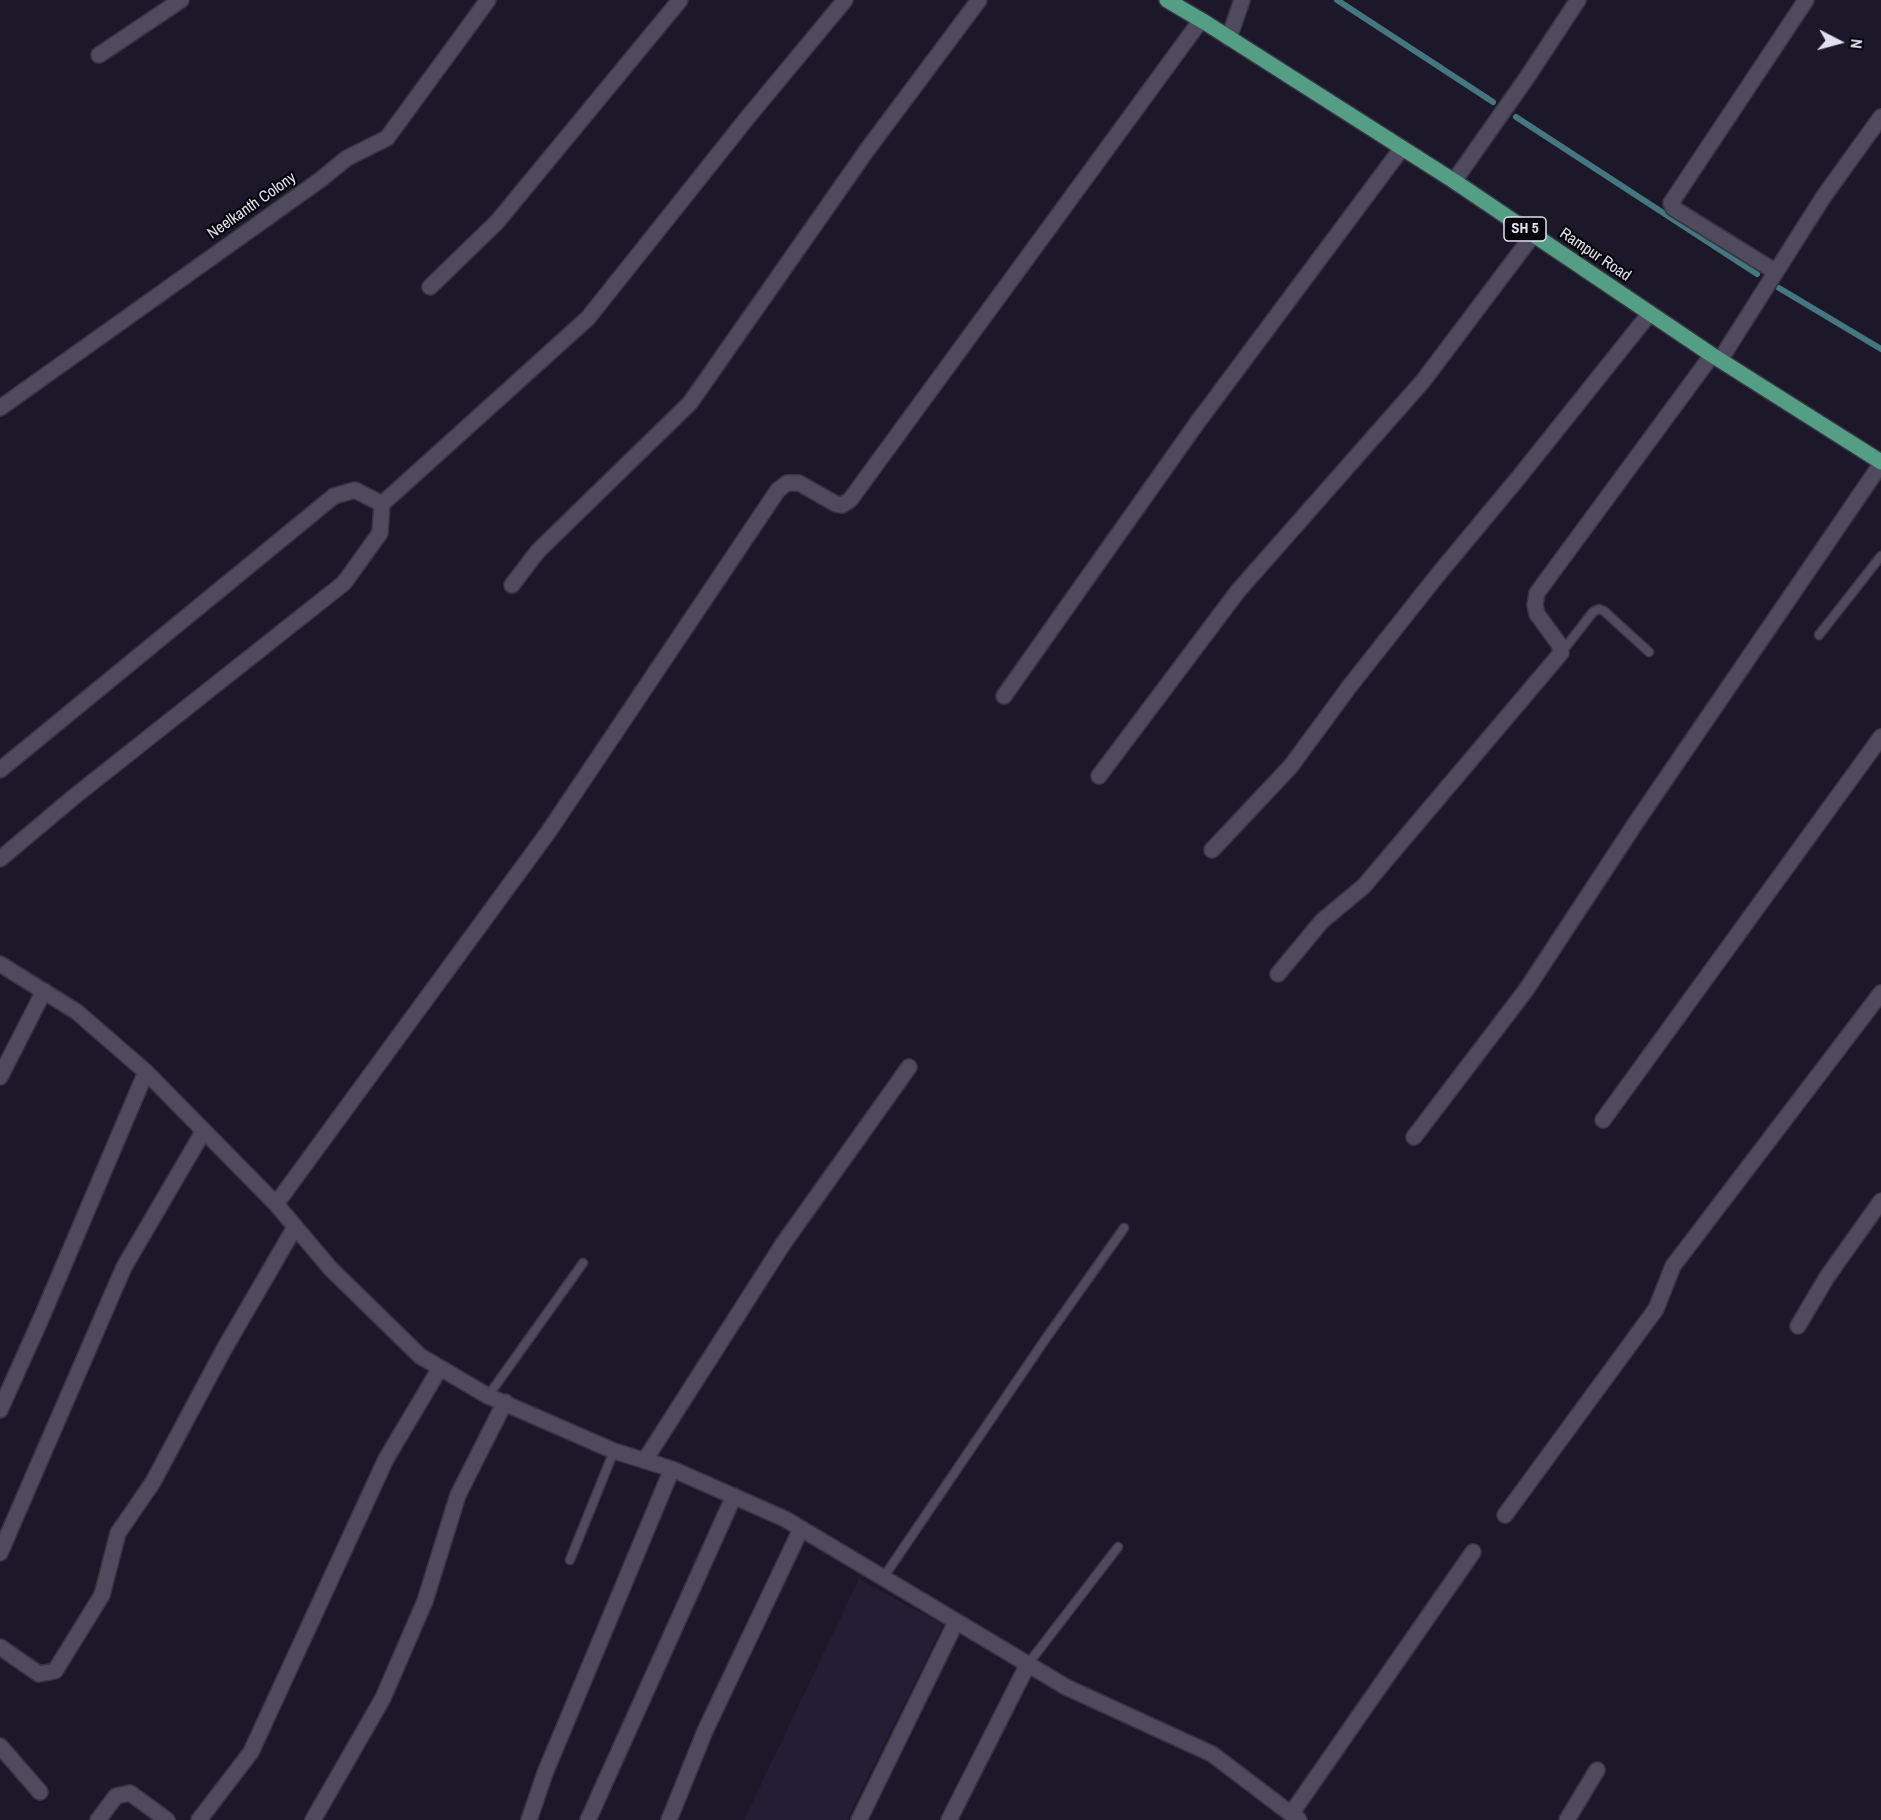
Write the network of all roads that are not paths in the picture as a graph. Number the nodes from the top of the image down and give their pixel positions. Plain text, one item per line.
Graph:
1 (181, 0) edge
2 (488, 0) edge
3 (680, 0) edge
4 (845, 0) edge
5 (979, 0) edge
6 (1167, 0) edge
7 (1242, 0) edge
8 (1578, 0) edge
9 (1806, 0) edge
10 (1200, 20) junction
11 (1229, 38) junction
12 (99, 55) dead end
13 (1881, 117) edge
14 (1402, 148) junction
15 (1454, 182) junction
16 (1533, 235) junction
17 (1776, 272) junction
18 (430, 287) dead end
19 (1650, 313) junction
20 (1716, 358) junction
21 (0, 408) edge
22 (1881, 463) edge
23 (382, 504) junction
24 (1881, 556) edge
25 (512, 585) dead end
26 (1819, 635) dead end
27 (1649, 652) dead end
28 (1561, 653) junction
29 (1004, 696) dead end
30 (1881, 737) edge
31 (0, 770) edge
32 (1099, 776) dead end
33 (1212, 850) dead end
34 (0, 859) edge
35 (0, 964) edge
36 (1278, 974) dead end
37 (44, 991) junction
38 (1881, 993) edge
39 (909, 1066) dead end
40 (146, 1072) junction
41 (0, 1077) edge
42 (1603, 1120) dead end
43 (203, 1132) junction
44 (1414, 1137) dead end
45 (1881, 1202) edge
46 (276, 1204) junction
47 (295, 1227) junction
48 (1124, 1227) dead end
49 (583, 1263) dead end
50 (1798, 1326) dead end
51 (440, 1368) junction
52 (488, 1396) junction
53 (505, 1402) junction
54 (0, 1410) edge
55 (614, 1451) junction
56 (645, 1461) junction
57 (672, 1468) junction
58 (734, 1496) junction
59 (1505, 1515) dead end
60 (801, 1529) junction
61 (1118, 1547) dead end
62 (1473, 1552) dead end
63 (0, 1553) edge
64 (570, 1560) dead end
65 (883, 1578) junction
66 (956, 1622) junction
67 (0, 1647) edge
68 (1028, 1664) junction
69 (0, 1746) edge
70 (1597, 1770) dead end
71 (40, 1792) dead end
72 (1295, 1817) edge
73 (98, 1820) edge
74 (167, 1820) edge
75 (199, 1820) edge
76 (313, 1820) edge
77 (529, 1820) edge
78 (588, 1820) edge
79 (669, 1820) edge
80 (859, 1820) edge
81 (949, 1820) edge
82 (1567, 1820) edge

1 - 12 street
2 - 21 street, Neelkanth Colony
3 - 18 street
4 - 23 street
5 - 25 street
6 - 10 main road, Rampur Road / SH 5
7 - 11 street
8 - 15 street
9 - 17 street
10 - 11 main road, Rampur Road / SH 5
10 - 46 street
11 - 14 main road, Rampur Road / SH 5
13 - 17 street
14 - 15 main road, Rampur Road / SH 5
14 - 29 street
15 - 16 main road, Rampur Road / SH 5
16 - 19 main road, Rampur Road / SH 5
16 - 32 street
17 - 20 street
19 - 20 main road, Rampur Road / SH 5
19 - 33 street
20 - 22 main road, Rampur Road / SH 5
20 - 28 street
22 - 44 street
23 - 31 street
23 - 34 street
24 - 26 lane
27 - 28 lane
28 - 36 street
30 - 42 street
35 - 37 street
37 - 40 street
37 - 41 street
38 - 59 street
39 - 56 street
40 - 43 street
40 - 54 street
43 - 46 street
43 - 63 street
45 - 50 street
46 - 47 street
47 - 51 street
47 - 67 street
48 - 65 lane
49 - 52 lane
51 - 52 street
51 - 75 street
52 - 53 street
53 - 55 street
53 - 76 street
55 - 56 street
55 - 64 lane
56 - 57 street
57 - 58 street
57 - 77 street
58 - 60 street
58 - 78 street
60 - 65 street
60 - 79 street
61 - 68 lane
62 - 72 street
65 - 66 street
66 - 68 street
66 - 80 street
68 - 72 street
68 - 81 street
69 - 71 street
70 - 82 street
73 - 74 street

